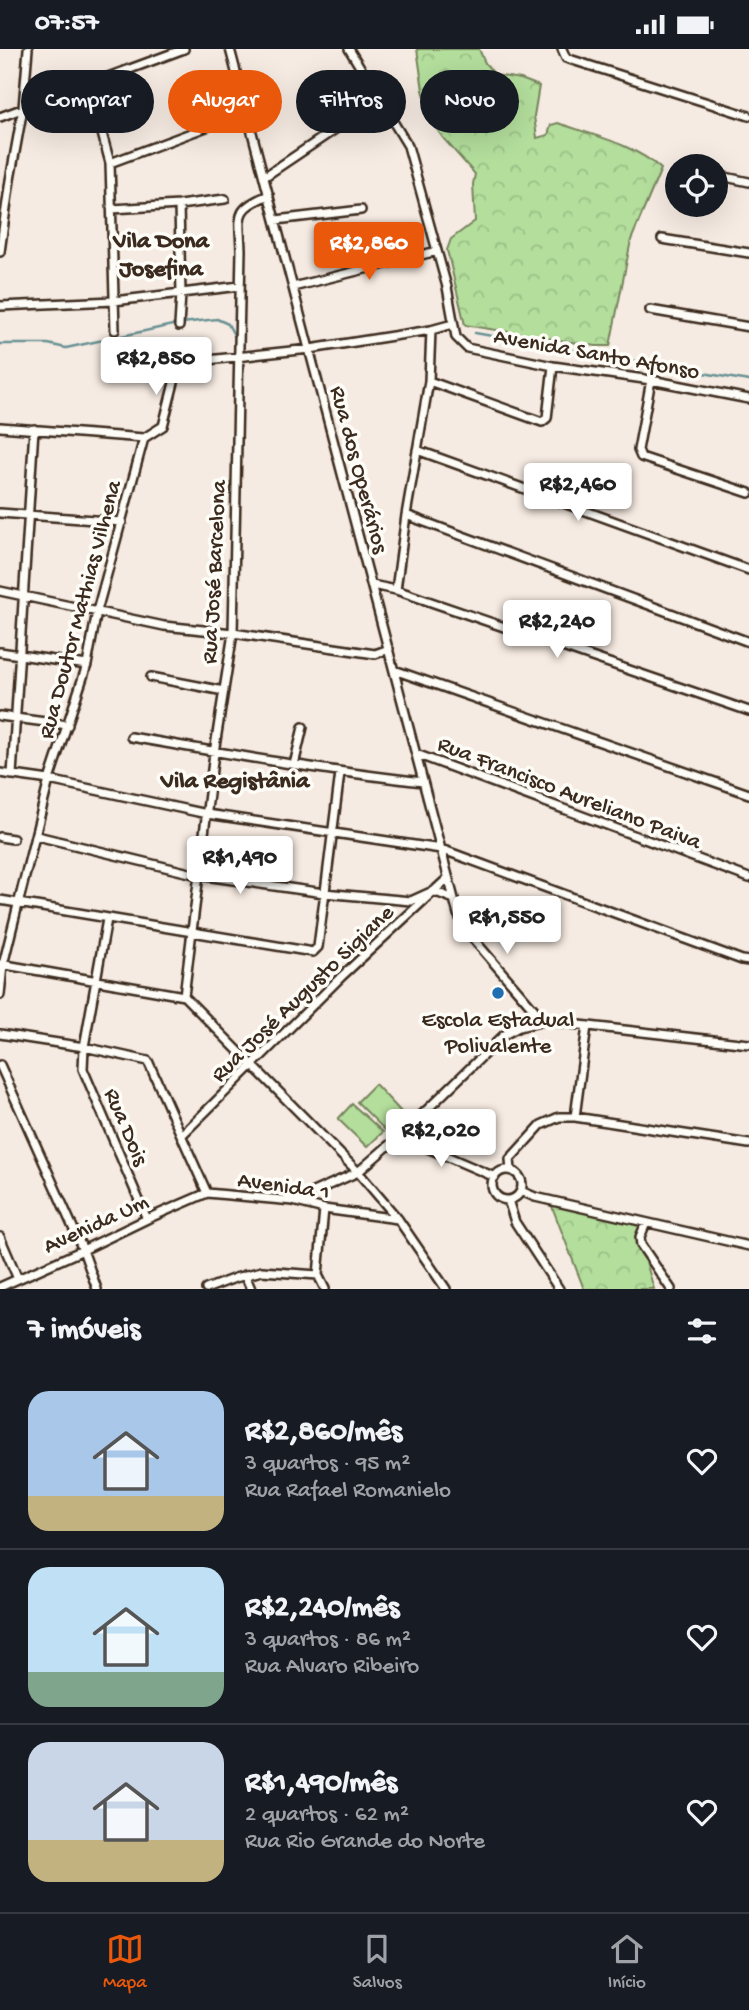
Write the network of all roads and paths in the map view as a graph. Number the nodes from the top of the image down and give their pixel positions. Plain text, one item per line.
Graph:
1 (28, 49) edge
2 (184, 49) edge
3 (230, 49) edge
4 (349, 49) edge
5 (562, 49) edge
6 (26, 70) edge
7 (129, 70) edge
8 (236, 70) edge
9 (362, 70) edge
10 (21, 109) edge
11 (749, 116) edge
12 (0, 117) edge
13 (21, 119) edge
14 (102, 133) edge
15 (191, 133) edge
16 (252, 133) edge
17 (329, 133) edge
18 (400, 133) edge
19 (110, 163) junction
20 (264, 177) junction
21 (728, 178) edge
22 (749, 182) edge
23 (269, 195) junction
24 (225, 199) dead end
25 (179, 205) junction
26 (111, 209) junction
27 (361, 210) dead end
28 (275, 220) junction
29 (662, 239) dead end
30 (437, 251) junction
31 (0, 252) edge
32 (749, 253) edge
33 (240, 286) junction
34 (293, 287) junction
35 (181, 294) junction
36 (114, 301) junction
37 (0, 306) edge
38 (650, 310) dead end
39 (453, 324) junction
40 (179, 326) dead end
41 (749, 327) edge
42 (115, 330) dead end
43 (431, 330) junction
44 (310, 349) junction
45 (238, 357) junction
46 (553, 366) junction
47 (651, 380) junction
48 (429, 381) junction
49 (749, 399) edge
50 (0, 427) edge
51 (34, 429) junction
52 (144, 439) junction
53 (417, 450) junction
54 (749, 493) edge
55 (0, 513) edge
56 (28, 515) junction
57 (407, 515) junction
58 (122, 522) junction
59 (749, 570) edge
60 (372, 585) junction
61 (396, 590) junction
62 (0, 591) edge
63 (23, 595) junction
64 (97, 611) junction
65 (233, 633) junction
66 (749, 642) edge
67 (389, 649) junction
68 (0, 652) edge
69 (20, 655) junction
70 (87, 665) junction
71 (394, 670) junction
72 (151, 677) dead end
73 (224, 691) junction
74 (749, 711) edge
75 (0, 716) edge
76 (16, 718) junction
77 (68, 725) junction
78 (303, 727) dead end
79 (131, 737) dead end
80 (215, 753) junction
81 (416, 754) junction
82 (294, 765) junction
83 (0, 773) edge
84 (340, 773) junction
85 (12, 775) junction
86 (49, 780) junction
87 (423, 782) junction
88 (749, 794) edge
89 (207, 814) junction
90 (332, 832) junction
91 (37, 835) junction
92 (0, 837) edge
93 (13, 839) dead end
94 (441, 849) junction
95 (198, 876) junction
96 (449, 878) junction
97 (749, 878) edge
98 (433, 891) junction
99 (324, 893) junction
100 (454, 899) junction
101 (0, 900) edge
102 (18, 902) junction
103 (107, 919) junction
104 (192, 931) junction
105 (749, 961) edge
106 (2, 965) edge
107 (96, 980) junction
108 (0, 995) edge
109 (184, 996) junction
110 (544, 1021) junction
111 (587, 1025) junction
112 (0, 1034) edge
113 (749, 1044) edge
114 (84, 1048) junction
115 (0, 1065) edge
116 (252, 1066) junction
117 (575, 1117) junction
118 (404, 1132) junction
119 (182, 1135) junction
120 (749, 1144) edge
121 (511, 1170) junction
122 (358, 1172) junction
123 (495, 1177) junction
124 (521, 1191) junction
125 (207, 1193) junction
126 (508, 1200) junction
127 (293, 1202) junction
128 (324, 1209) junction
129 (146, 1219) junction
130 (398, 1219) junction
131 (646, 1223) junction
132 (0, 1237) edge
133 (749, 1247) edge
134 (83, 1250) junction
135 (244, 1275) junction
136 (318, 1275) junction
137 (18, 1279) junction
138 (0, 1287) edge
139 (97, 1289) edge
140 (206, 1289) edge
141 (251, 1289) edge
142 (325, 1289) edge
143 (446, 1289) edge
144 (559, 1289) edge
145 (671, 1289) edge

1 - 6 street
2 - 7 street
3 - 8 street, Rua dos Operários
4 - 9 street
5 - 11 street
10 - 12 street
13 - 31 street
14 - 19 street
15 - 19 street
16 - 20 street, Rua dos Operários
17 - 20 street
18 - 30 street
19 - 26 street
20 - 23 street, Rua dos Operários
21 - 22 street
23 - 28 street, Rua dos Operários
23 - 33 street, Rua José Barcelona
24 - 25 street
25 - 26 street
25 - 35 street
26 - 36 street
27 - 28 street
28 - 34 street, Rua dos Operários
29 - 32 street
30 - 34 street
30 - 39 street
33 - 35 street
33 - 45 street, Rua José Barcelona
34 - 44 street, Rua dos Operários
35 - 36 street
35 - 40 street
36 - 37 street
36 - 42 street
38 - 41 street
39 - 43 street
39 - 46 street, Avenida Santo Afonso
43 - 44 street
43 - 48 street
44 - 45 street
44 - 60 street, Rua dos Operários
45 - 52 street
45 - 65 street, Rua José Barcelona
46 - 47 street, Avenida Santo Afonso
46 - 48 street
47 - 49 street, Avenida Santo Afonso
47 - 54 street
48 - 53 street
50 - 51 street
51 - 52 street
51 - 56 street
52 - 58 street, Rua Doutor Mathias Vilhena
53 - 57 street
53 - 59 street
55 - 56 street
56 - 58 street
56 - 63 street
57 - 61 street
57 - 66 street
58 - 64 street, Rua Doutor Mathias Vilhena
60 - 61 street
60 - 67 street, Rua dos Operários
61 - 74 street
62 - 63 street
63 - 64 street
63 - 69 street
64 - 65 street
64 - 70 street, Rua Doutor Mathias Vilhena
65 - 67 street
65 - 73 street, Rua José Barcelona
67 - 71 street, Rua dos Operários
68 - 69 street
69 - 70 street
69 - 76 street
70 - 77 street, Rua Doutor Mathias Vilhena
71 - 81 street, Rua dos Operários
71 - 88 street
72 - 73 street
73 - 80 street, Rua José Barcelona
75 - 76 street
76 - 77 street
76 - 85 street
77 - 86 street, Rua Doutor Mathias Vilhena
78 - 82 street
79 - 80 street
80 - 82 street
80 - 89 street, Rua José Barcelona
81 - 87 street, Rua dos Operários
81 - 97 street, Rua Francisco Aureliano Paiva
82 - 84 street
83 - 85 street
84 - 87 street
84 - 90 street
85 - 86 street
86 - 89 street
86 - 91 street, Rua Doutor Mathias Vilhena
87 - 94 street, Rua dos Operários
89 - 90 street
89 - 95 street, Rua José Barcelona
90 - 94 street
90 - 99 street
91 - 95 street
91 - 102 street, Rua Doutor Mathias Vilhena
92 - 93 street
94 - 96 street, Rua dos Operários
94 - 105 street
95 - 99 street
95 - 104 street, Rua José Barcelona
96 - 98 street, Rua José Augusto Sigiane
96 - 100 street, Rua dos Operários
98 - 99 street
98 - 100 street
98 - 116 street, Rua José Augusto Sigiane
99 - 104 street
100 - 110 street, Rua dos Operários
101 - 102 street
102 - 103 street
102 - 106 street, Rua Doutor Mathias Vilhena
103 - 104 street
103 - 107 street, Rua Dois
104 - 109 street, Rua José Barcelona
106 - 107 street
106 - 108 street, Rua Doutor Mathias Vilhena
107 - 109 street
107 - 114 street, Rua Dois
109 - 116 street
110 - 111 street
110 - 118 street
111 - 113 street
111 - 117 street
112 - 114 street
114 - 119 street
114 - 129 street, Rua Dois
115 - 134 street
116 - 119 street, Rua José Augusto Sigiane
116 - 122 street
117 - 120 street
117 - 121 street
118 - 122 street
118 - 123 street
119 - 125 street
121 - 123 street
121 - 124 street
122 - 127 street
122 - 130 street
123 - 126 street
124 - 126 street
124 - 131 street
125 - 127 street, Avenida 1
125 - 129 street, Avenida Um
126 - 144 street
127 - 128 street, Avenida 1
128 - 130 street, Avenida 1
128 - 136 street
129 - 134 street, Avenida Um
130 - 143 street
131 - 133 street
131 - 145 street
132 - 137 street
134 - 137 street, Avenida Um
134 - 139 street
135 - 136 street
135 - 140 street
135 - 141 street
136 - 142 street
137 - 138 street, Avenida Um

